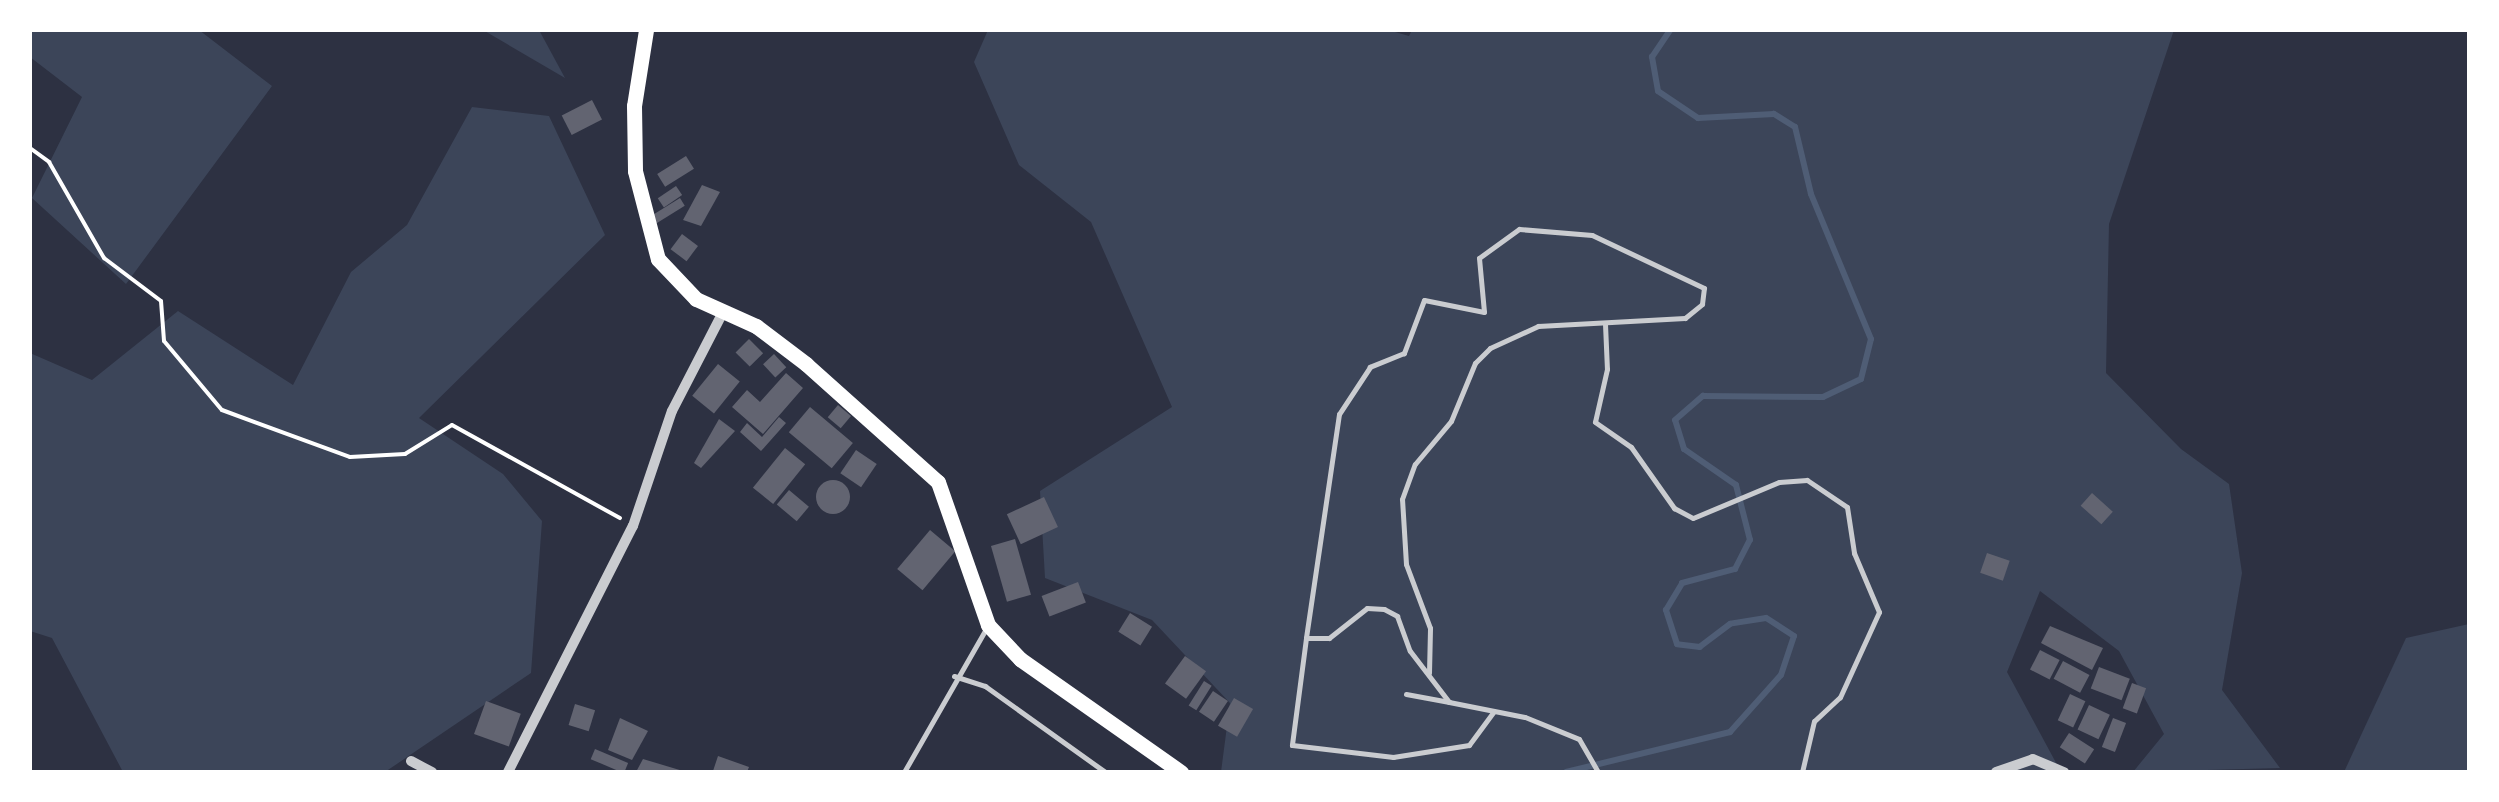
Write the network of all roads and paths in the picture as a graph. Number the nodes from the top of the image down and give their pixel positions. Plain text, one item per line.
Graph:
1 (646, 30) edge
2 (30, 148) edge
3 (722, 314) junction
4 (1605, 324) junction
5 (634, 526) junction
6 (988, 625) junction
7 (1306, 638) junction
8 (1429, 673) junction
9 (954, 676) junction
10 (1406, 694) dead end
11 (1449, 702) junction
12 (1494, 711) junction
13 (411, 762) dead end
14 (432, 772) edge
15 (508, 772) edge
16 (904, 772) edge
17 (1105, 772) edge
18 (1181, 772) edge
19 (1598, 772) edge
20 (1802, 772) edge
21 (1996, 772) edge
22 (2064, 772) edge

1 - 3 main road
2 - 5 path
3 - 5 street
3 - 6 main road
4 - 7 lane
4 - 8 lane
4 - 20 lane
5 - 15 street
6 - 9 lane
6 - 18 main road
7 - 8 lane
7 - 12 lane
8 - 11 lane
9 - 16 lane
9 - 17 lane
10 - 11 lane
11 - 12 lane
12 - 19 lane
13 - 14 street
21 - 22 street

